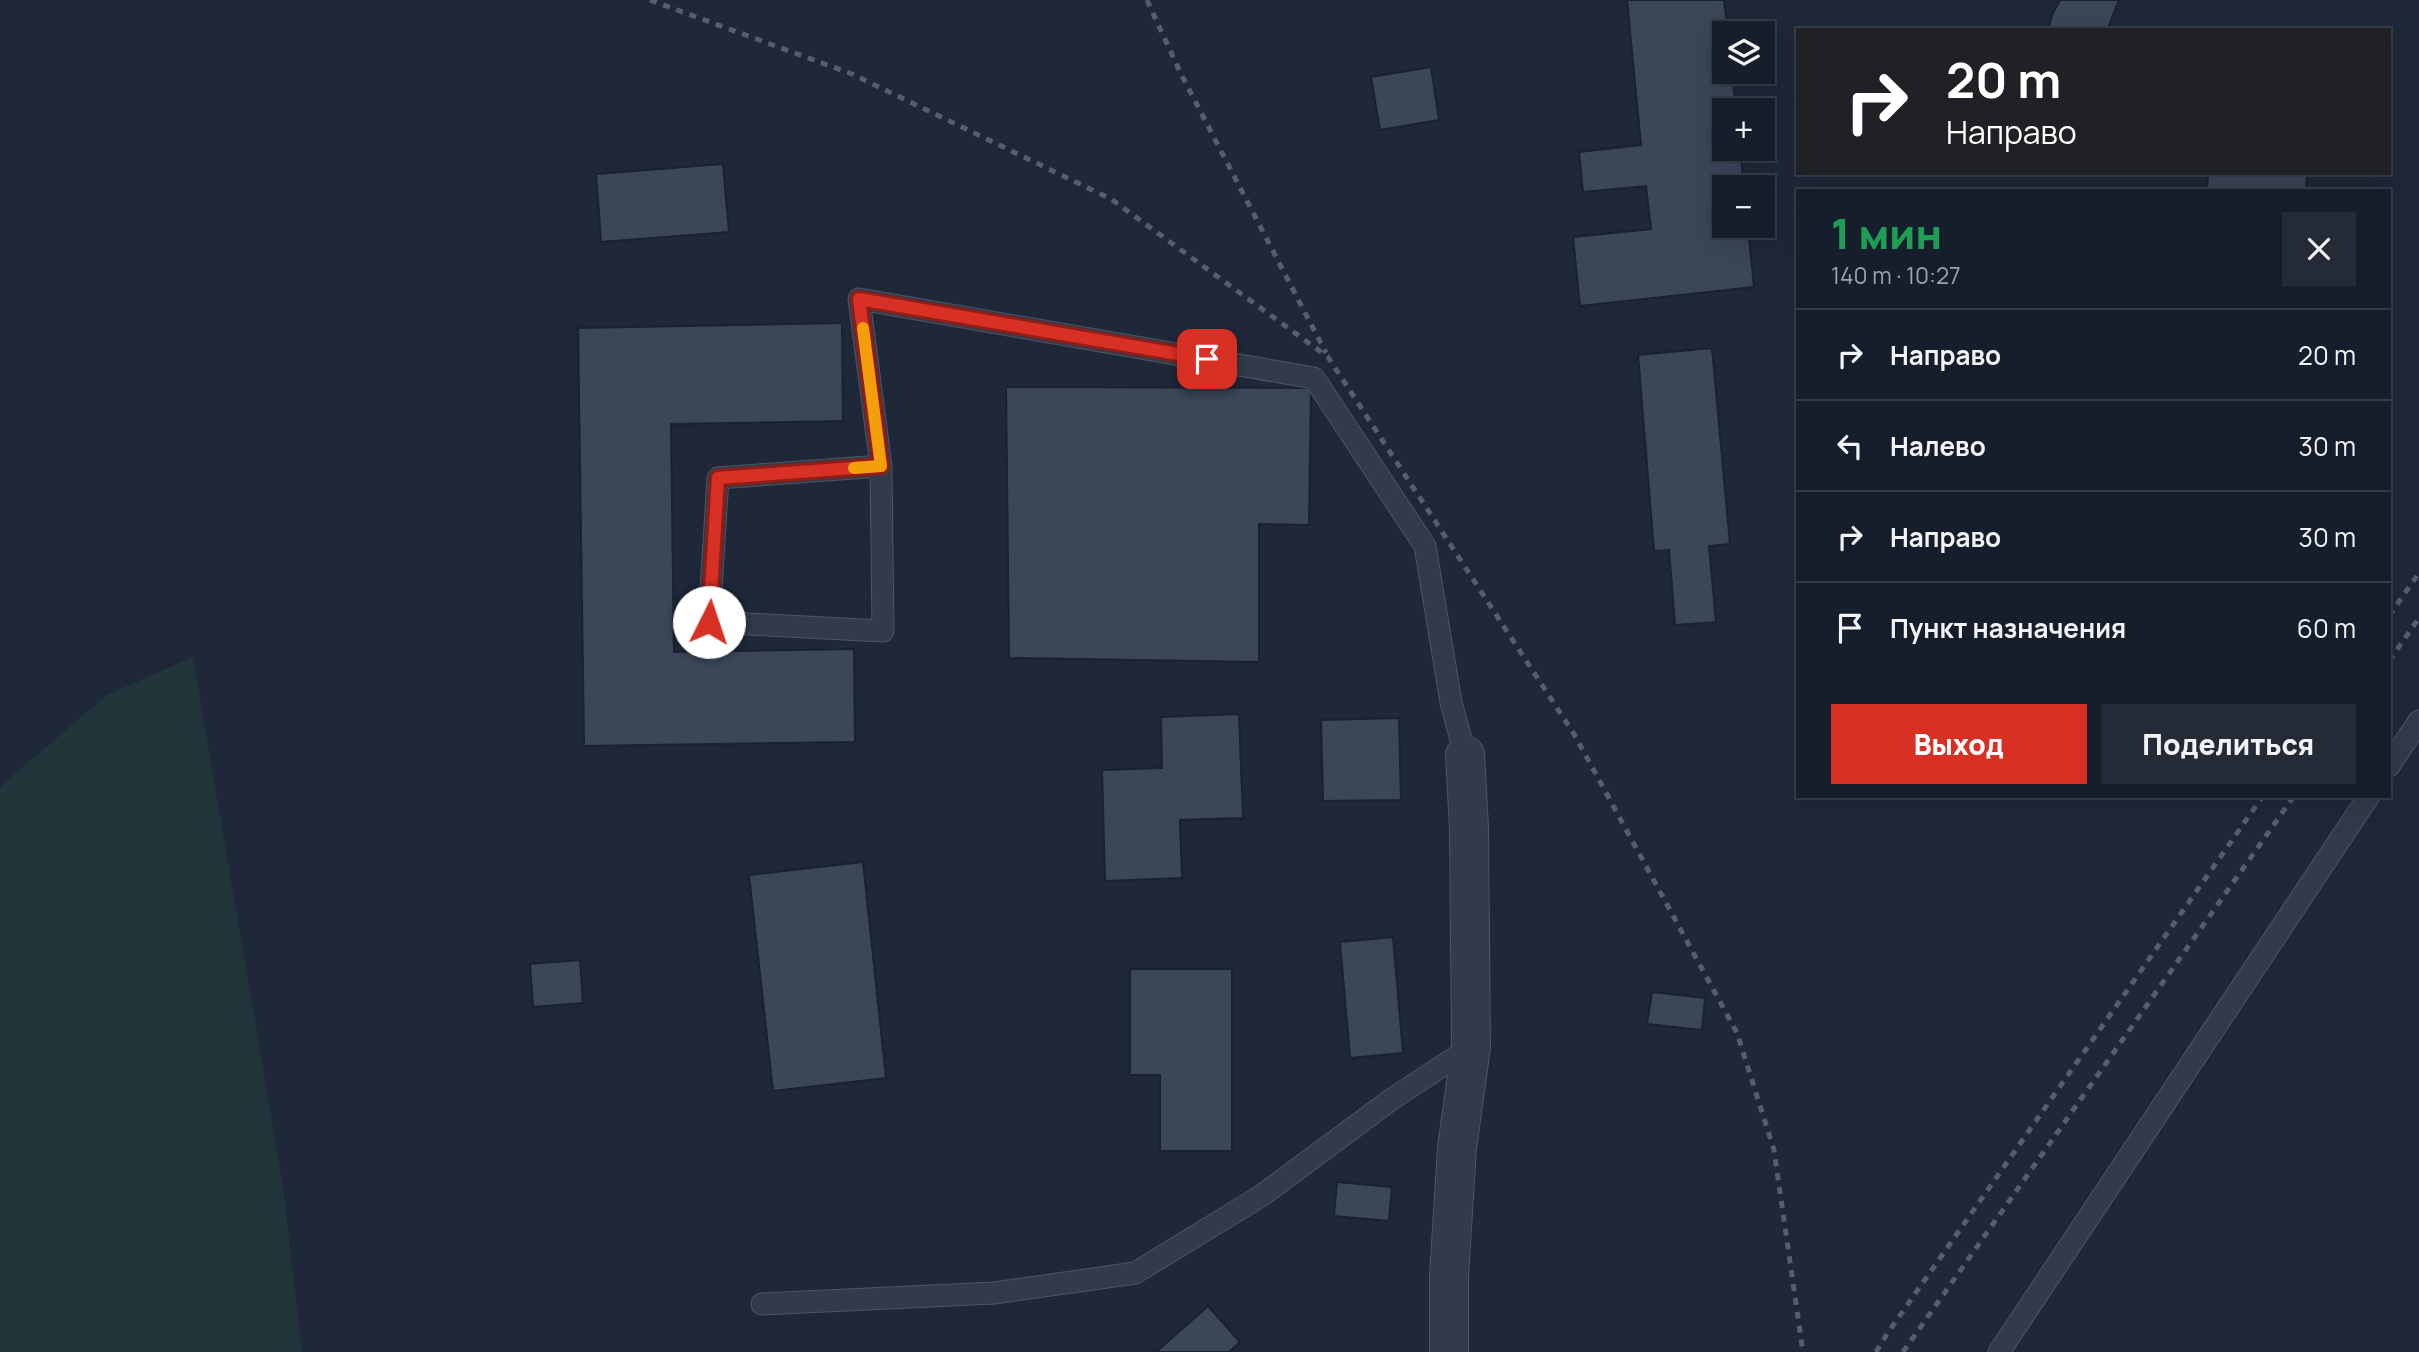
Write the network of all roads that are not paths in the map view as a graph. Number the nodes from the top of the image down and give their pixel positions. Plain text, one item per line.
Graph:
1 (881, 466) junction
2 (2419, 721) edge
3 (1465, 755) joint
4 (2391, 763) edge
5 (2368, 798) edge
6 (1471, 1047) junction
7 (762, 1304) dead end
8 (1449, 1352) edge
9 (1999, 1352) edge

1 - 1 lane
1 - 3 lane
2 - 4 lane
3 - 6 street
5 - 9 lane
6 - 7 lane
6 - 8 street

